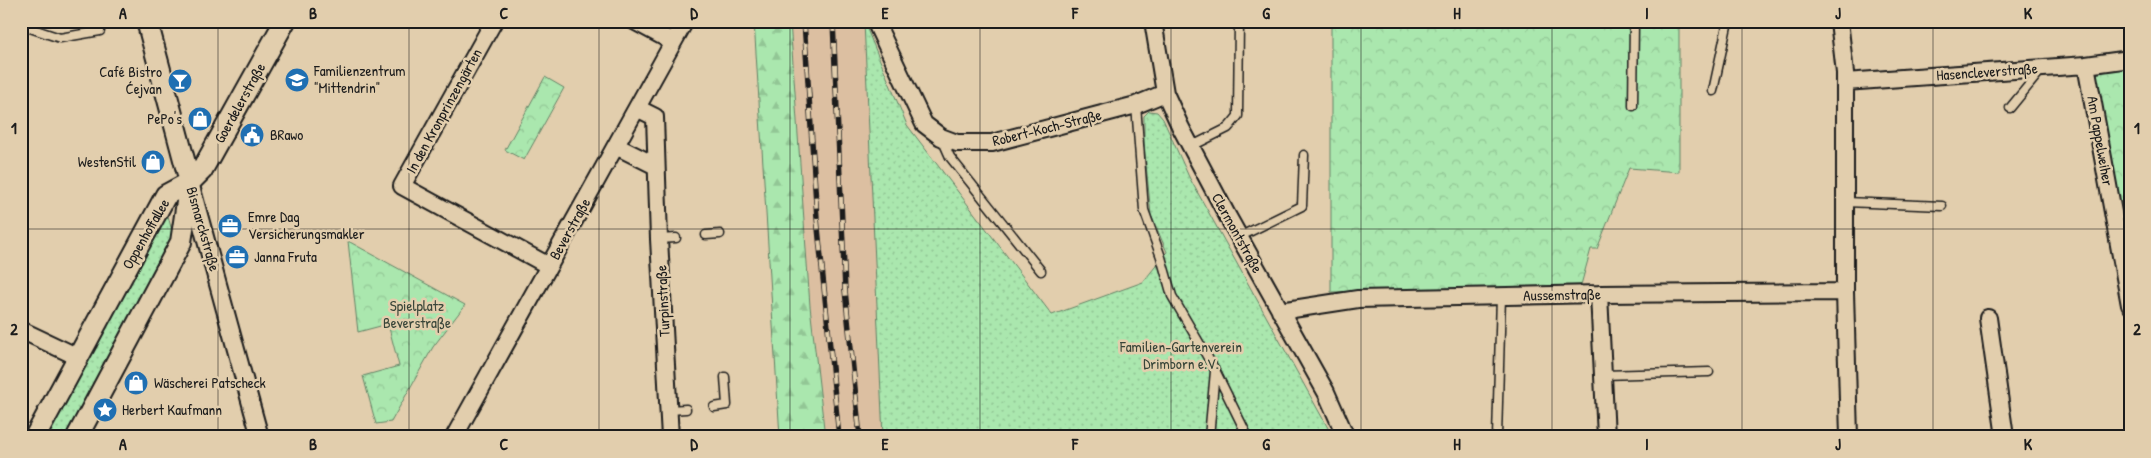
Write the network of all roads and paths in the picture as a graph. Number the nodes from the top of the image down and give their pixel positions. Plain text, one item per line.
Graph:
1 (285, 21) edge
2 (494, 21) edge
3 (634, 21) edge
4 (685, 21) edge
5 (875, 21) edge
6 (1153, 21) edge
7 (1239, 21) edge
8 (1634, 21) edge
9 (1728, 21) edge
10 (1839, 21) edge
11 (137, 22) edge
12 (21, 25) edge
13 (100, 30) dead end
14 (673, 42) junction
15 (2130, 59) edge
16 (2086, 65) junction
17 (2043, 68) junction
18 (1845, 82) junction
19 (1713, 91) dead end
20 (1166, 93) junction
21 (1136, 105) junction
22 (1633, 106) dead end
23 (637, 108) junction
24 (2010, 108) dead end
25 (941, 137) junction
26 (616, 146) junction
27 (1190, 147) junction
28 (1304, 155) dead end
29 (656, 166) junction
30 (190, 182) junction
31 (1846, 202) junction
32 (1942, 206) dead end
33 (720, 234) dead end
34 (706, 235) dead end
35 (1239, 237) junction
36 (676, 238) dead end
37 (659, 239) junction
38 (549, 266) junction
39 (1042, 271) dead end
40 (1845, 292) junction
41 (1599, 294) junction
42 (1501, 296) junction
43 (2130, 305) edge
44 (1280, 311) junction
45 (1988, 318) dead end
46 (21, 330) edge
47 (78, 357) junction
48 (1215, 370) junction
49 (1710, 372) dead end
50 (1603, 375) junction
51 (725, 377) dead end
52 (714, 407) dead end
53 (686, 409) dead end
54 (669, 410) junction
55 (35, 437) edge
56 (77, 437) edge
57 (260, 437) edge
58 (454, 437) edge
59 (670, 437) edge
60 (1209, 437) edge
61 (1248, 437) edge
62 (1346, 437) edge
63 (1497, 437) edge
64 (1606, 437) edge
65 (1849, 437) edge
66 (2005, 437) edge

1 - 30 street, Goerdelerstraße
2 - 38 street, In den Kronprinzengärten
3 - 14 street
4 - 14 street, Beverstraße
5 - 25 street, Robert-Koch-Straße
6 - 20 street, Clermontstraße
7 - 27 lane
8 - 22 lane
9 - 19 lane
10 - 18 street
11 - 30 street, Bismarckstraße
12 - 13 lane
14 - 23 street, Beverstraße
15 - 16 street, Hasencleverstraße
16 - 17 street, Hasencleverstraße
16 - 43 street, Am Pappelweiher
17 - 18 street, Hasencleverstraße
17 - 24 lane
18 - 31 street
20 - 21 street, Robert-Koch-Straße
20 - 27 street, Clermontstraße
21 - 25 street, Robert-Koch-Straße
21 - 48 lane
23 - 26 street, Beverstraße
23 - 29 street, Turpinstraße
25 - 39 lane
26 - 29 street
26 - 38 street, Beverstraße
27 - 35 street, Clermontstraße
28 - 35 lane
29 - 37 street, Turpinstraße
30 - 47 street, Oppenhoffallee
30 - 56 street, Oppenhoffallee
30 - 57 street, Bismarckstraße
31 - 32 lane
31 - 40 street
33 - 34 lane
35 - 44 street, Clermontstraße
36 - 37 lane
37 - 54 street, Turpinstraße
38 - 58 street, Beverstraße
40 - 41 street, Aussemstraße
40 - 65 street
41 - 42 street, Aussemstraße
41 - 50 street
42 - 44 street, Aussemstraße
42 - 63 lane
44 - 62 street, Clermontstraße
45 - 66 street
46 - 47 street
47 - 55 street, Oppenhoffallee
48 - 60 lane
48 - 61 lane
49 - 50 lane
50 - 64 street
51 - 52 lane
53 - 54 lane
54 - 59 street, Turpinstraße

